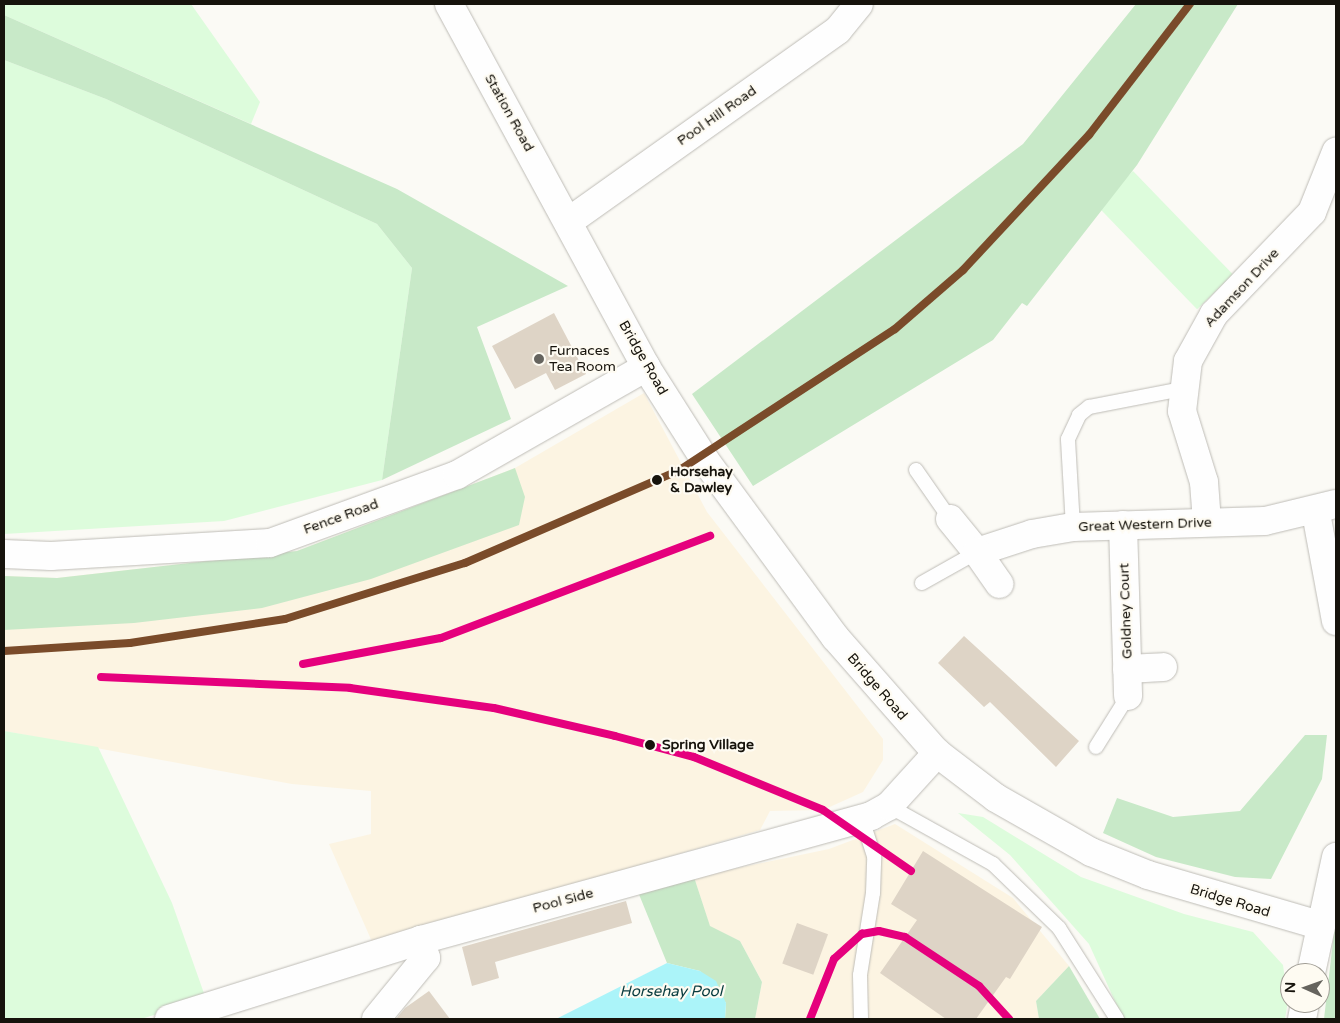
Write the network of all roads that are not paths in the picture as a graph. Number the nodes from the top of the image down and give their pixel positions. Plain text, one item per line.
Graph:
1 (449, 4) edge
2 (859, 4) edge
3 (1336, 152) edge
4 (568, 222) junction
5 (646, 367) junction
6 (1182, 389) junction
7 (916, 470) dead end
8 (1326, 509) edge
9 (950, 518) joint
10 (1207, 522) junction
11 (1123, 525) junction
12 (1073, 527) junction
13 (977, 552) junction
14 (4, 554) edge
15 (922, 583) dead end
16 (999, 584) dead end
17 (1336, 621) edge
18 (1163, 666) dead end
19 (1127, 669) junction
20 (1128, 696) joint
21 (1096, 747) dead end
22 (937, 753) junction
23 (888, 806) junction
24 (862, 818) junction
25 (1336, 857) edge
26 (1319, 925) junction
27 (421, 940) junction
28 (1313, 963) edge
29 (169, 1019) edge
30 (376, 1019) edge
31 (861, 1019) edge
32 (1117, 1019) edge

1 - 4 street, Station Road
2 - 4 street, Pool Hill Road
3 - 6 street, Adamson Drive
4 - 5 street, Bridge Road
5 - 14 street, Fence Road
5 - 22 street, Bridge Road
6 - 10 street, Adamson Drive
6 - 12 lane
7 - 9 lane
8 - 10 street, Great Western Drive
8 - 17 street
9 - 13 street
10 - 11 street, Great Western Drive
11 - 12 street, Great Western Drive
11 - 19 street, Goldney Court
12 - 13 street, Great Western Drive
13 - 15 lane
13 - 16 street
18 - 19 street
19 - 20 street, Goldney Court
20 - 21 lane
22 - 23 street, Pool Side
22 - 26 street, Bridge Road
23 - 24 street, Pool Side
23 - 32 lane
24 - 27 street, Pool Side
24 - 31 lane
25 - 26 street
26 - 28 street
27 - 29 street, Pool Side
27 - 30 street

